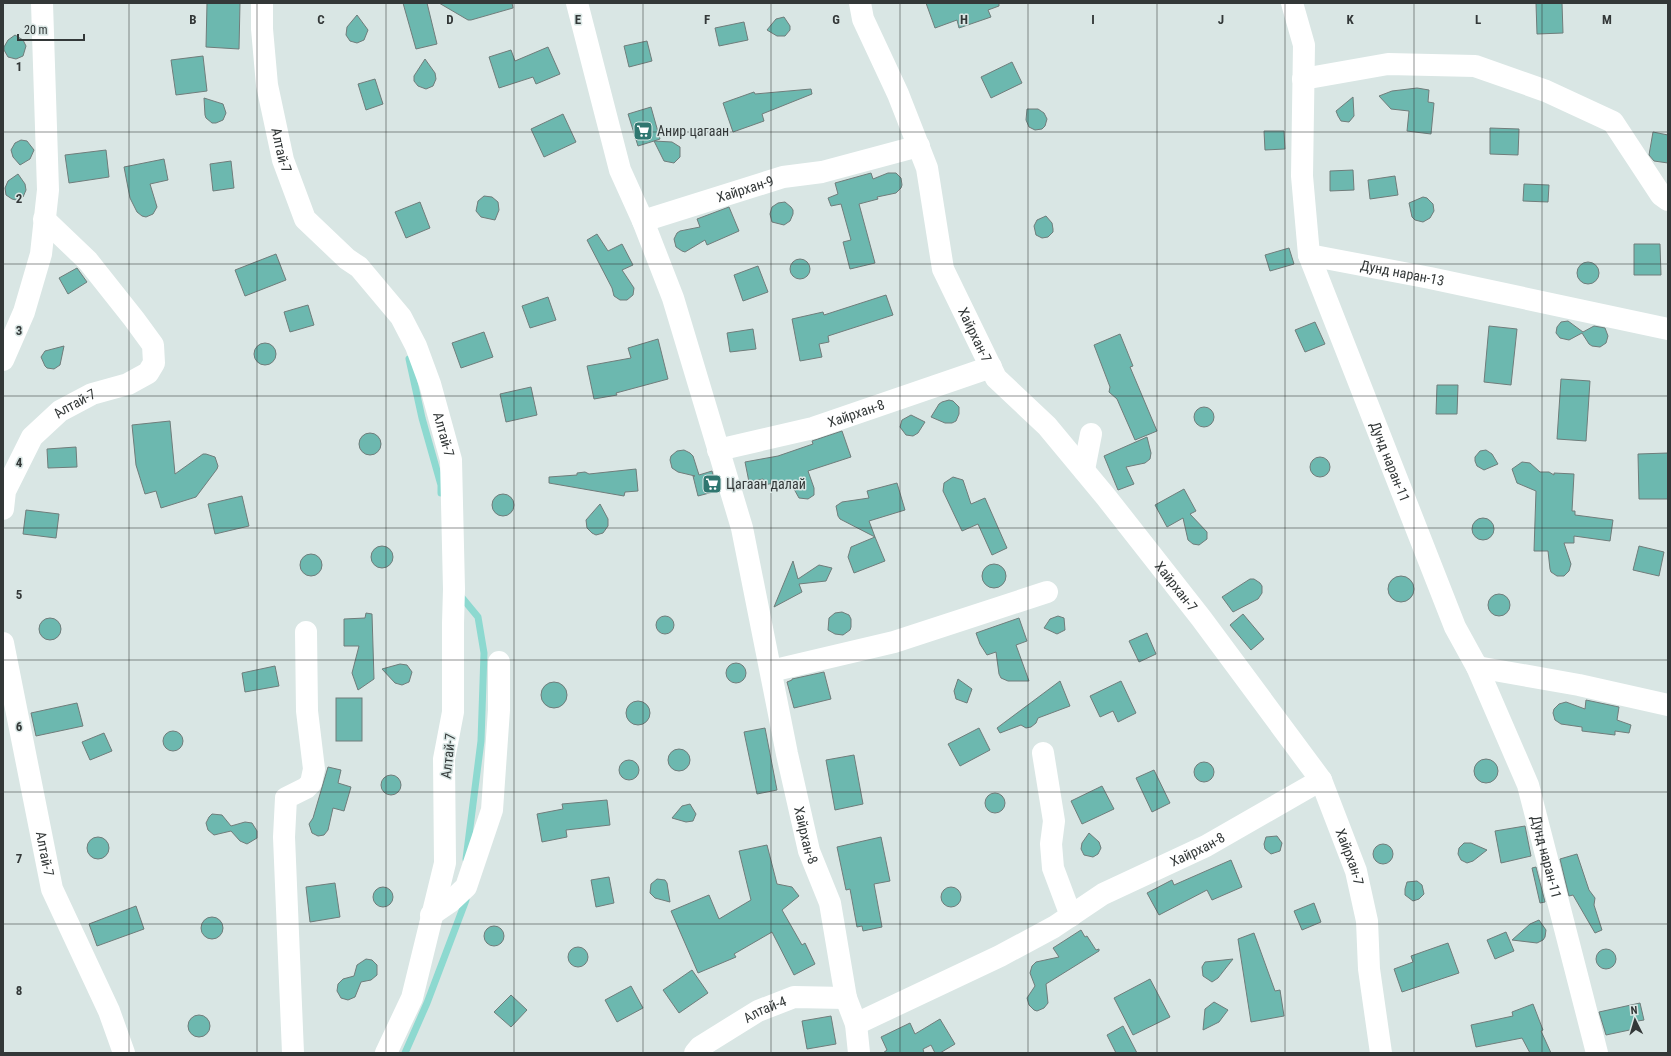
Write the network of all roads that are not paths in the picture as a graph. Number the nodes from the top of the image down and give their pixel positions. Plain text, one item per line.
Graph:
1 (42, 3) edge
2 (262, 3) edge
3 (577, 3) edge
4 (860, 3) edge
5 (1292, 3) edge
6 (1303, 79) junction
7 (920, 146) junction
8 (1668, 200) edge
9 (44, 219) junction
10 (643, 221) junction
11 (1309, 255) junction
12 (1668, 329) edge
13 (3, 360) edge
14 (991, 367) junction
15 (1091, 434) dead end
16 (718, 450) junction
17 (1084, 470) junction
18 (3, 509) edge
19 (1047, 592) dead end
20 (306, 632) dead end
21 (3, 643) edge
22 (499, 662) dead end
23 (1477, 667) junction
24 (771, 671) junction
25 (1668, 705) edge
26 (1043, 752) dead end
27 (1321, 780) junction
28 (431, 915) junction
29 (1071, 916) junction
30 (846, 998) junction
31 (856, 1024) junction
32 (124, 1053) edge
33 (294, 1053) edge
34 (386, 1053) edge
35 (695, 1053) edge
36 (859, 1053) edge
37 (1381, 1053) edge
38 (1596, 1053) edge

1 - 9 street
2 - 28 street, Алтай-7
3 - 10 street
4 - 7 street
5 - 6 street
6 - 8 street
6 - 11 street
7 - 10 street, Хайрхан-9
7 - 14 street, Хайрхан-7
9 - 13 street
9 - 18 street, Алтай-7
10 - 16 street, Хайрхан-8
11 - 12 street, Дунд наран-13
11 - 23 street, Дунд наран-11
14 - 16 street, Хайрхан-8
14 - 17 street, Хайрхан-7
15 - 17 street
16 - 24 street, Хайрхан-8
17 - 27 street, Хайрхан-7
19 - 24 street
20 - 33 street
21 - 32 street, Алтай-7
22 - 28 street
23 - 25 street
23 - 38 street, Дунд наран-11
24 - 30 street, Хайрхан-8
26 - 29 street
27 - 29 street, Хайрхан-8
27 - 37 street, Хайрхан-7
28 - 34 street, Алтай-7
29 - 31 street, Хайрхан-8
30 - 31 street, Хайрхан-8
30 - 35 street, Алтай-4
31 - 36 street, Хайрхан-8

